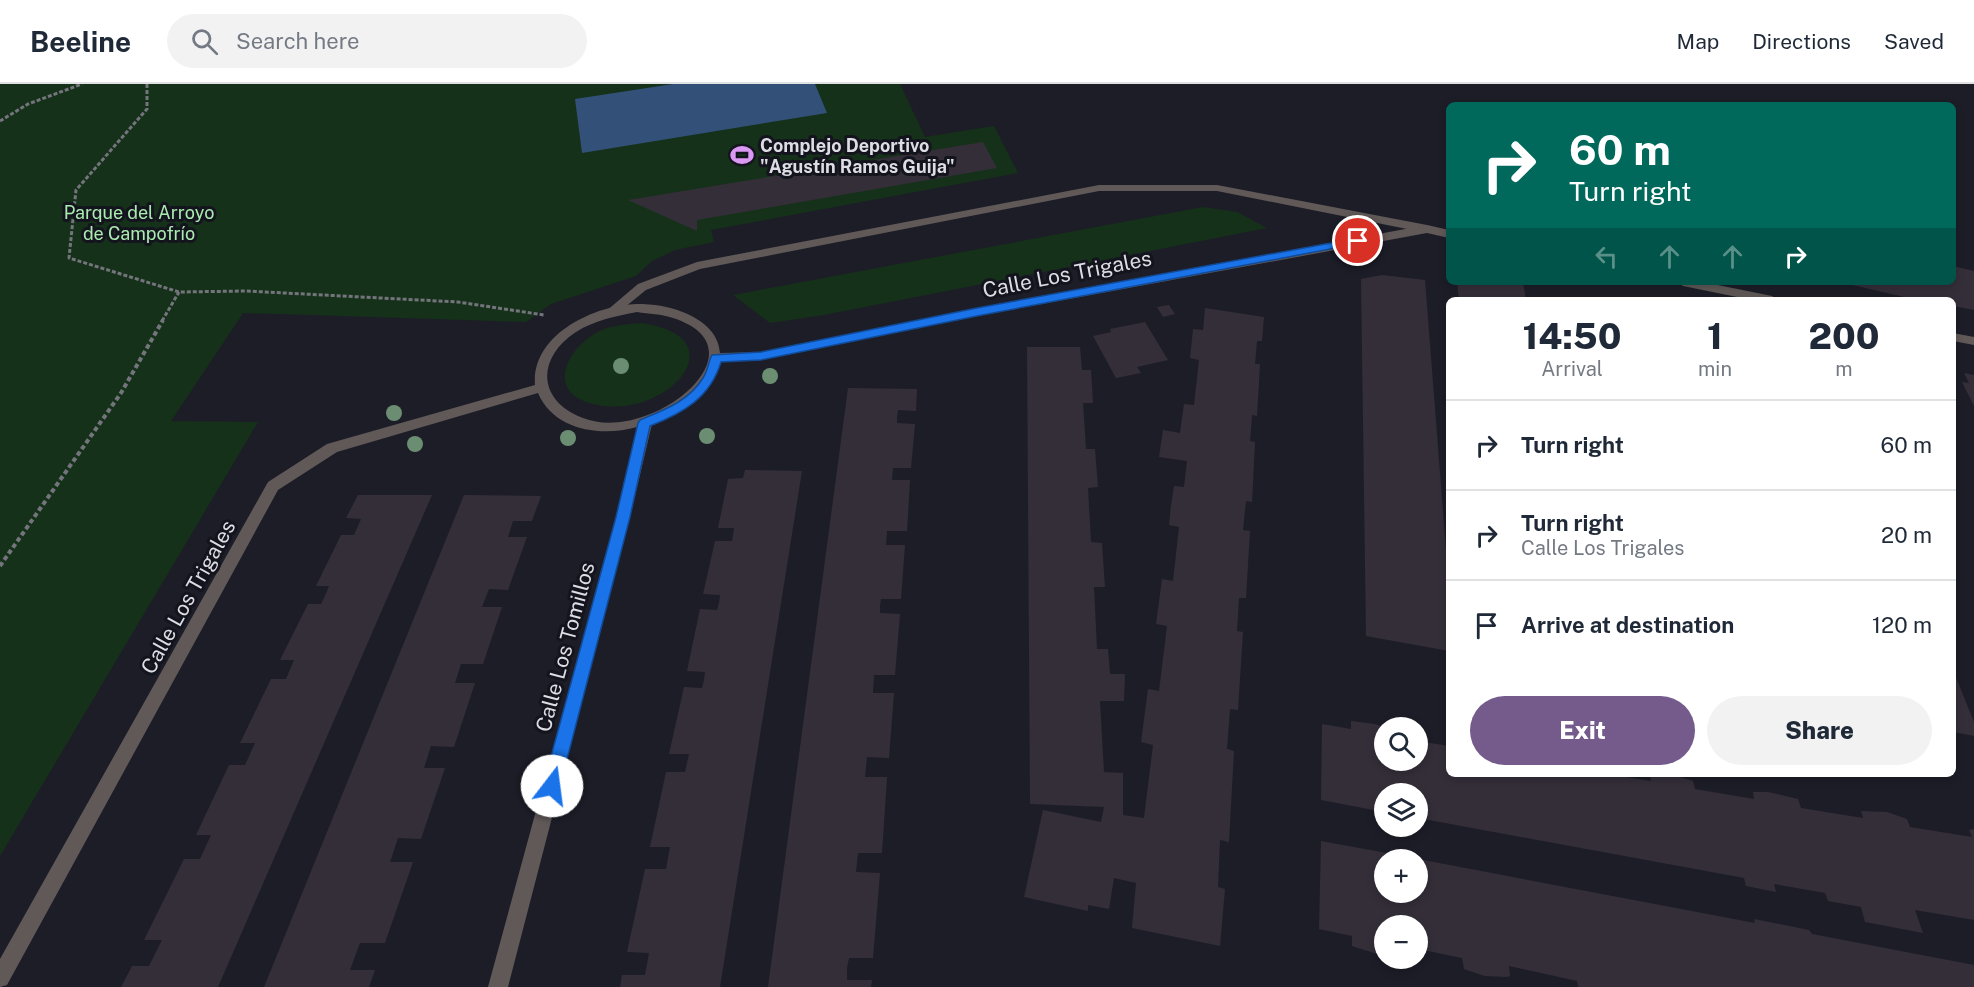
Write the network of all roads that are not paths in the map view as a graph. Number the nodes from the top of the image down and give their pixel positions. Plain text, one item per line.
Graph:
1 (1427, 229) junction
2 (1446, 233) edge
3 (1698, 285) edge
4 (1757, 297) edge
5 (611, 312) junction
6 (1956, 338) edge
7 (1974, 341) edge
8 (716, 358) junction
9 (540, 388) junction
10 (645, 423) junction
11 (0, 978) edge
12 (498, 987) edge

1 - 2 street
1 - 5 street
1 - 8 street, Calle Los Trigales
3 - 4 street
5 - 8 street
5 - 9 street
6 - 7 street
8 - 10 street
9 - 10 street
9 - 11 street, Calle Los Trigales
10 - 12 street, Calle Los Tomillos

